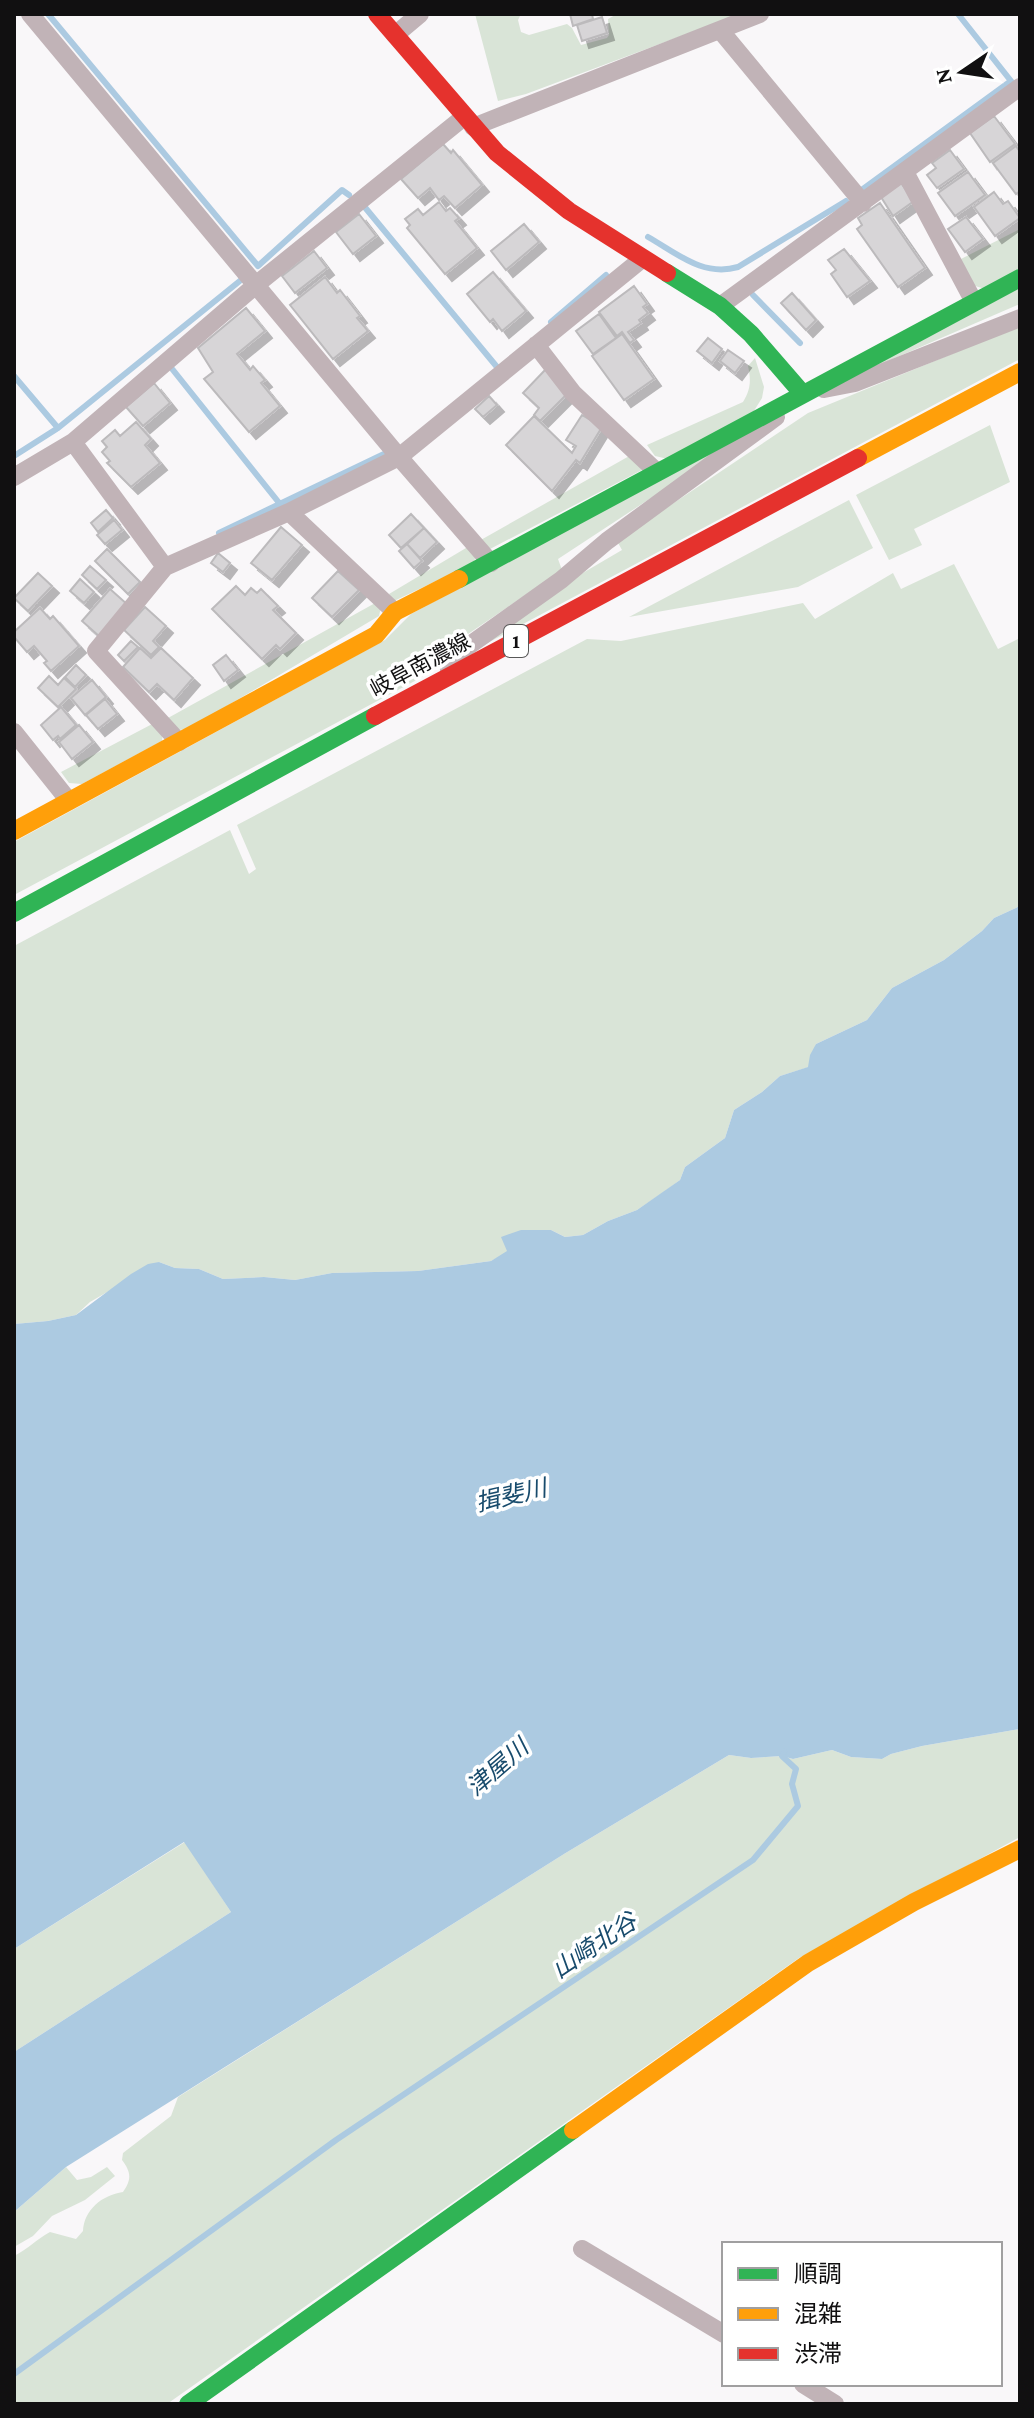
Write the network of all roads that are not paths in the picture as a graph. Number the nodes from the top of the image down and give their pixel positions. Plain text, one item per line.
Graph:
1 (30, 14) edge
2 (377, 14) edge
3 (420, 14) edge
4 (760, 14) edge
5 (720, 30) junction
6 (395, 35) junction
7 (1020, 87) edge
8 (469, 122) junction
9 (905, 172) junction
10 (863, 203) junction
11 (642, 259) junction
12 (1020, 278) edge
13 (257, 284) junction
14 (974, 302) junction
15 (720, 306) junction
16 (1020, 318) edge
17 (536, 345) junction
18 (1020, 372) edge
19 (802, 393) junction
20 (73, 442) junction
21 (399, 457) junction
22 (657, 472) junction
23 (14, 477) edge
24 (289, 512) junction
25 (491, 563) junction
26 (165, 567) junction
27 (395, 612) junction
28 (440, 682) junction
29 (14, 732) edge
30 (179, 742) junction
31 (69, 801) junction
32 (14, 831) edge
33 (14, 913) edge
34 (1020, 1849) edge
35 (582, 2249) dead end
36 (722, 2333) edge
37 (806, 2386) edge
38 (188, 2404) edge
39 (835, 2404) edge

1 - 13 street
2 - 6 street
3 - 6 street
4 - 5 street
5 - 8 street
5 - 10 street
6 - 8 street
7 - 9 street
8 - 11 street
8 - 13 street
9 - 10 street
9 - 14 street
10 - 15 street
11 - 15 street
11 - 17 street
12 - 14 street
13 - 20 street
13 - 21 street
14 - 19 street
15 - 19 street
16 - 19 street
17 - 21 street
17 - 22 street
18 - 28 street, 岐阜南濃線 / 1
19 - 22 street
19 - 28 street
20 - 23 street
20 - 26 street
21 - 24 street
21 - 25 street
22 - 25 street
24 - 26 street
24 - 27 street
25 - 27 street
26 - 30 street
27 - 30 street
28 - 33 street, 岐阜南濃線 / 1
29 - 31 street
30 - 31 street
31 - 32 street
34 - 38 street
35 - 36 street
37 - 39 street

